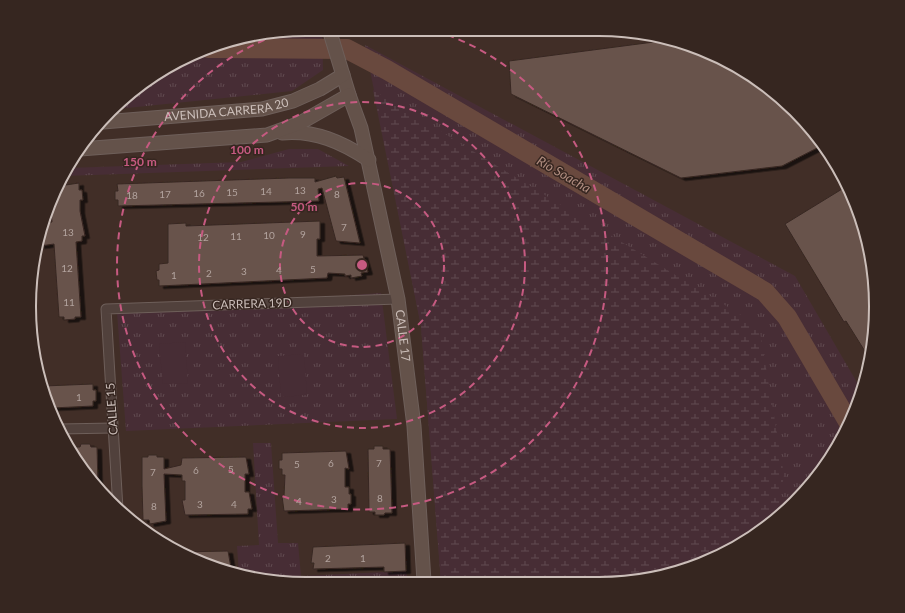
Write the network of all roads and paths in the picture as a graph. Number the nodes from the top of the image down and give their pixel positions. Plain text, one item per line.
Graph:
1 (332, 36) edge
2 (343, 75) junction
3 (349, 96) junction
4 (109, 122) edge
5 (267, 135) junction
6 (87, 148) edge
7 (369, 160) junction
8 (398, 299) junction
9 (106, 309) joint
10 (113, 428) junction
11 (65, 429) edge
12 (117, 500) edge
13 (424, 577) edge

1 - 2 street, CALLE 17
2 - 3 street, CALLE 17
2 - 4 street, AVENIDA CARRERA 20
3 - 5 street, AVENIDA CARRERA 20
3 - 7 street, CALLE 17
5 - 6 street, AVENIDA CARRERA 20
5 - 7 street
7 - 8 street, CALLE 17
8 - 9 street, CARRERA 19D
8 - 13 street, CALLE 17
9 - 10 street, CALLE 15
10 - 11 street
10 - 12 street, CALLE 15

